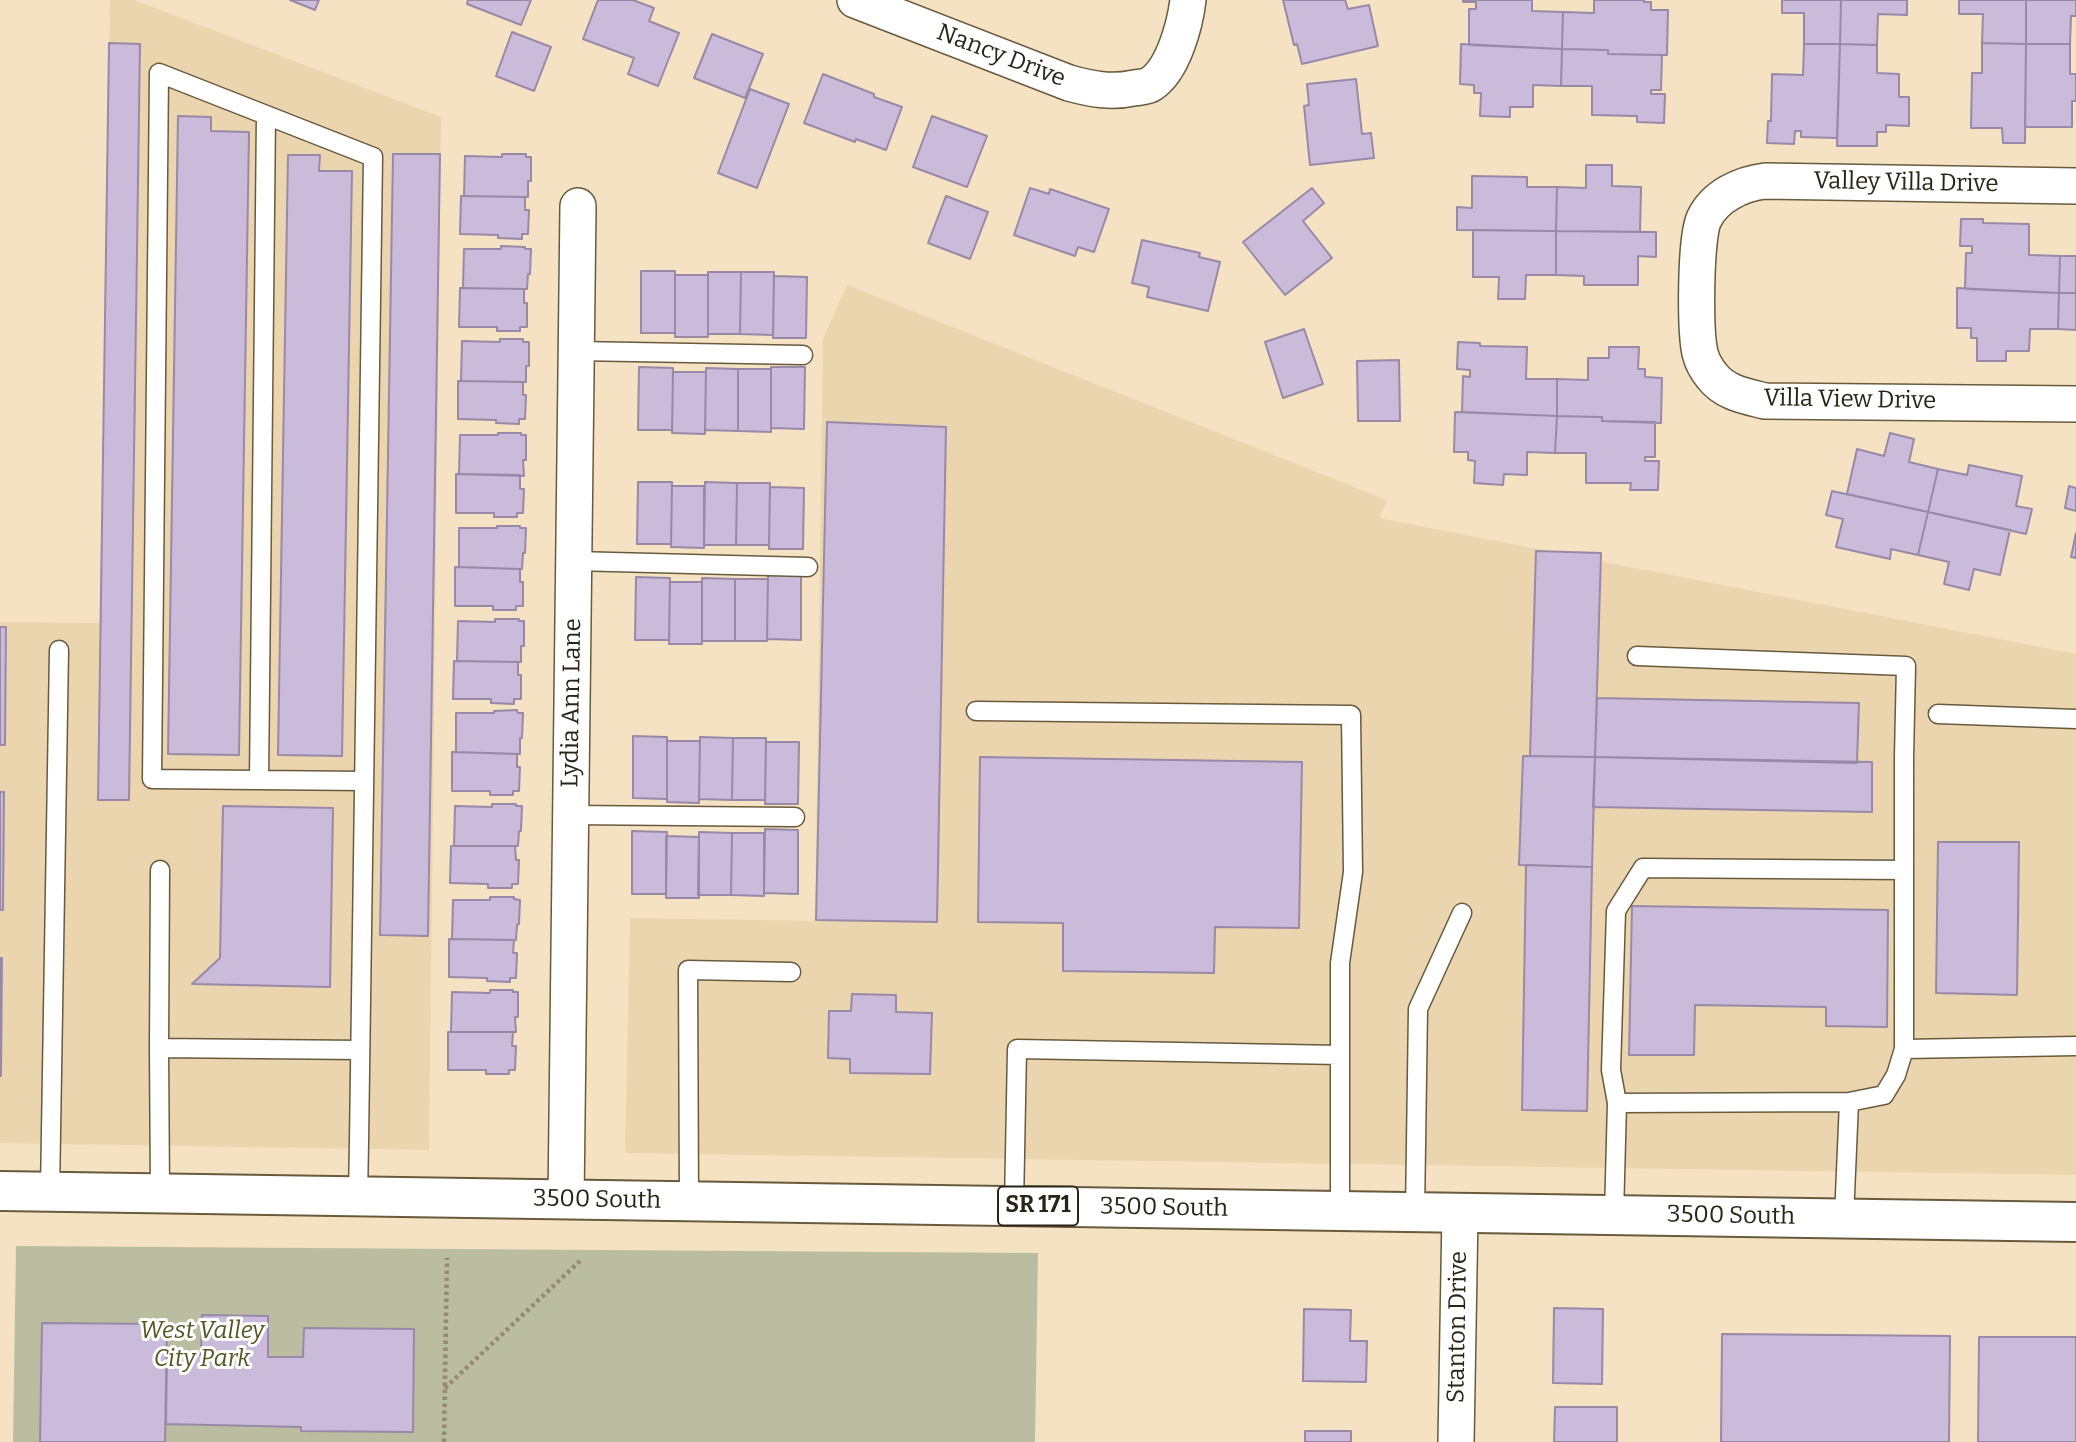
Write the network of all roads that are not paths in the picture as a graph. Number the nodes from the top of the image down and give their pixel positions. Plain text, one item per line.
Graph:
1 (855, 0) edge
2 (1188, 0) edge
3 (266, 115) junction
4 (2076, 186) edge
5 (1738, 188) joint
6 (578, 206) dead end
7 (576, 351) junction
8 (803, 355) dead end
9 (2076, 404) edge
10 (573, 561) junction
11 (808, 567) dead end
12 (60, 650) dead end
13 (1637, 656) dead end
14 (976, 711) dead end
15 (1938, 714) dead end
16 (2076, 719) edge
17 (259, 780) junction
18 (364, 781) junction
19 (570, 815) junction
20 (795, 817) dead end
21 (160, 870) dead end
22 (1904, 870) junction
23 (1462, 913) dead end
24 (791, 972) dead end
25 (2076, 1046) edge
26 (159, 1048) junction
27 (1904, 1049) junction
28 (360, 1050) junction
29 (1340, 1055) junction
30 (1849, 1102) junction
31 (1617, 1103) junction
32 (0, 1191) edge
33 (50, 1192) junction
34 (160, 1194) junction
35 (358, 1197) junction
36 (566, 1200) junction
37 (689, 1201) junction
38 (1014, 1206) junction
39 (1340, 1211) junction
40 (1415, 1212) junction
41 (1460, 1213) junction
42 (1614, 1215) junction
43 (1844, 1218) junction
44 (2076, 1222) edge
45 (1456, 1442) edge

1 - 2 street, Nancy Drive
3 - 17 lane
3 - 17 lane
3 - 18 lane
4 - 5 street, Valley Villa Drive
5 - 9 street, Villa View Drive
6 - 7 street, Lydia Ann Lane
7 - 8 lane
7 - 10 street, Lydia Ann Lane
10 - 11 lane
10 - 19 street, Lydia Ann Lane
12 - 33 lane
13 - 22 lane
14 - 29 lane
15 - 16 lane
17 - 18 lane
18 - 28 lane
19 - 20 lane
19 - 36 street, Lydia Ann Lane
21 - 26 lane
22 - 27 lane
22 - 31 lane
23 - 40 lane
24 - 37 lane
25 - 27 lane
26 - 28 lane
26 - 34 lane
27 - 30 lane
28 - 35 lane
29 - 38 lane
29 - 39 lane
30 - 31 lane
30 - 43 lane
31 - 42 lane
32 - 33 main road, 3500 South / SR 171
33 - 34 main road, 3500 South / SR 171
34 - 35 main road, 3500 South / SR 171
35 - 36 main road, 3500 South / SR 171
36 - 37 main road, 3500 South / SR 171
37 - 38 main road, 3500 South / SR 171
38 - 39 main road, 3500 South / SR 171
39 - 40 main road, 3500 South / SR 171
40 - 41 main road, 3500 South / SR 171
41 - 42 main road, 3500 South / SR 171
41 - 45 street, Stanton Drive
42 - 43 main road, 3500 South / SR 171
43 - 44 main road, 3500 South / SR 171

